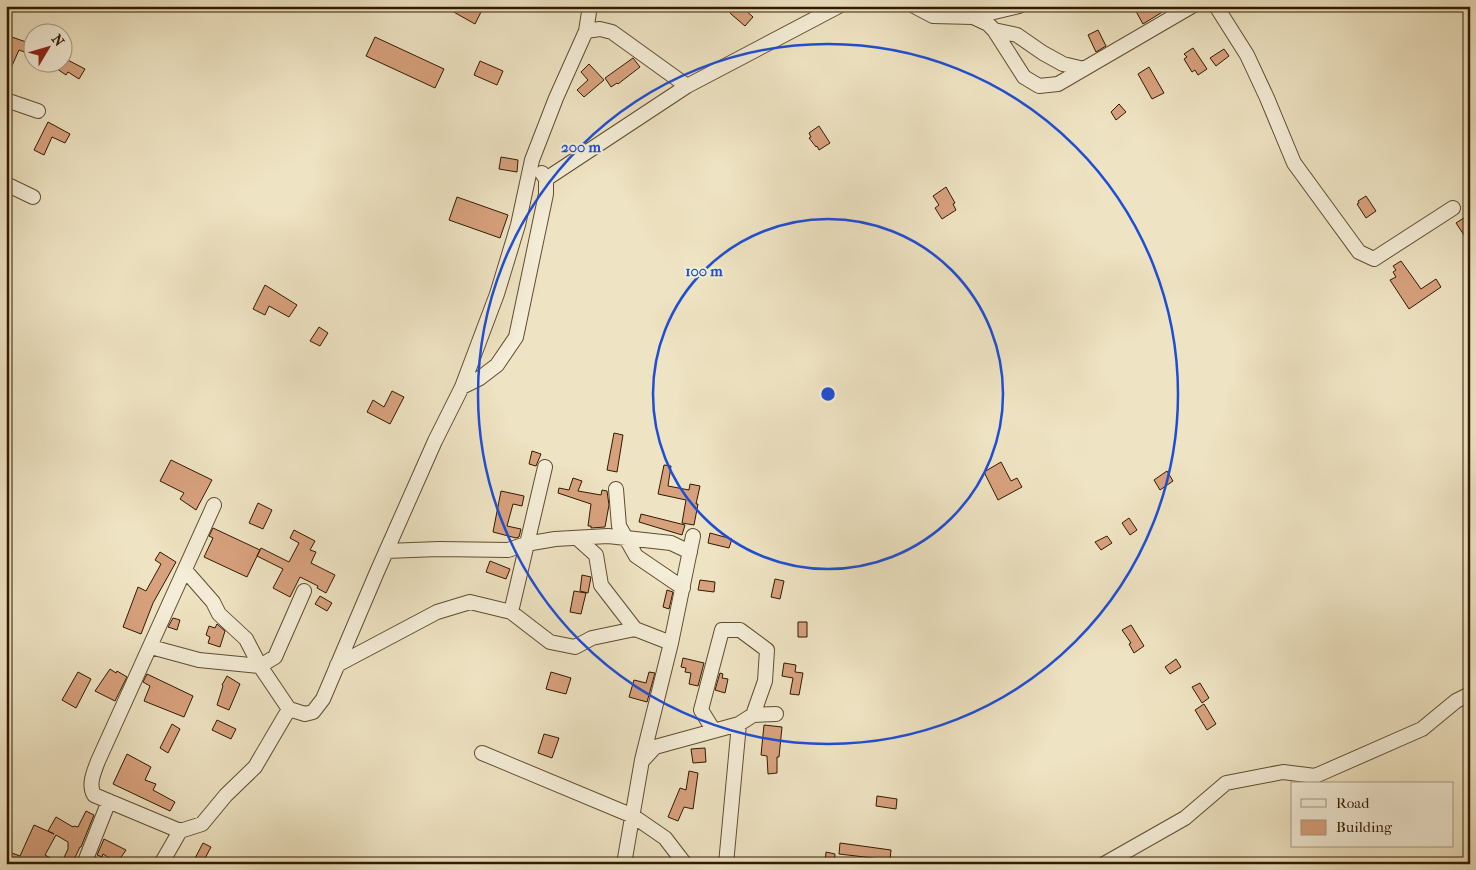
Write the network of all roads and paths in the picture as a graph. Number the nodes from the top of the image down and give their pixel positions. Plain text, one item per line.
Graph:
1 (590, 6) edge
2 (839, 6) edge
3 (914, 6) edge
4 (1019, 6) edge
5 (1192, 6) edge
6 (1216, 6) edge
7 (974, 17) junction
8 (994, 30) junction
9 (586, 31) junction
10 (1084, 69) junction
11 (687, 86) junction
12 (6, 100) edge
13 (38, 111) dead end
14 (532, 160) junction
15 (546, 178) junction
16 (6, 184) edge
17 (33, 197) dead end
18 (1453, 208) dead end
19 (462, 387) junction
20 (545, 468) dead end
21 (616, 489) dead end
22 (214, 504) dead end
23 (625, 537) junction
24 (577, 538) junction
25 (526, 544) junction
26 (386, 552) junction
27 (185, 570) junction
28 (682, 588) junction
29 (304, 591) dead end
30 (511, 612) junction
31 (635, 629) junction
32 (671, 643) junction
33 (151, 647) junction
34 (337, 665) junction
35 (260, 666) junction
36 (1470, 694) edge
37 (288, 709) junction
38 (776, 714) dead end
39 (753, 716) junction
40 (739, 724) junction
41 (714, 731) junction
42 (482, 753) dead end
43 (642, 760) junction
44 (109, 801) junction
45 (633, 816) junction
46 (180, 831) junction
47 (84, 864) edge
48 (161, 864) edge
49 (624, 864) edge
50 (685, 864) edge
51 (726, 864) edge
52 (1104, 864) edge

1 - 9 street
2 - 11 street
3 - 7 street
4 - 7 street
5 - 10 street
6 - 18 street
7 - 8 street
8 - 10 street
8 - 10 street
9 - 11 street
9 - 14 street
11 - 15 street
12 - 13 street
14 - 15 street
14 - 19 street
15 - 19 street
16 - 17 street
19 - 26 street
20 - 25 street
21 - 23 street
22 - 27 street
23 - 24 street
23 - 28 street
23 - 28 street
24 - 25 street
24 - 31 street
25 - 26 street
25 - 30 street
26 - 34 street
27 - 33 street
27 - 35 street
28 - 32 street
29 - 35 street
30 - 31 street
30 - 34 street
31 - 32 street
32 - 43 street
33 - 35 street
33 - 44 street
34 - 37 street
35 - 37 street
36 - 52 street
37 - 46 street
38 - 39 street
39 - 40 street
39 - 41 street
40 - 41 street
40 - 51 street
41 - 43 street
42 - 45 street
43 - 45 street
44 - 46 street
44 - 47 street
45 - 49 street
45 - 50 street
46 - 48 street

